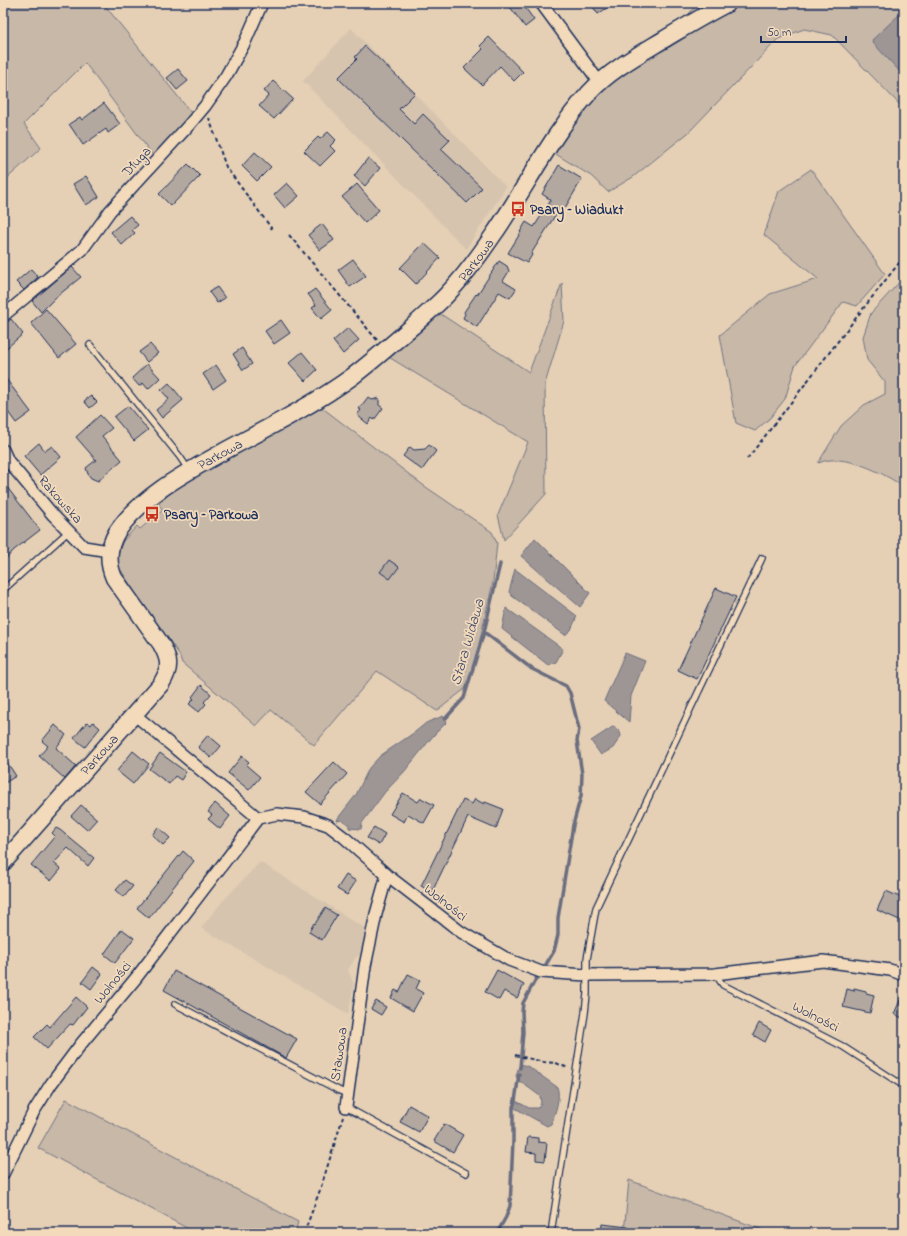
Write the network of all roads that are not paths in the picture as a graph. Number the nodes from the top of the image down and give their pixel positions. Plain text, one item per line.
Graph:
1 (262, 3) edge
2 (541, 3) edge
3 (728, 3) edge
4 (600, 83) junction
5 (3, 316) edge
6 (90, 345) dead end
7 (3, 450) edge
8 (189, 471) junction
9 (69, 531) junction
10 (109, 551) junction
11 (762, 558) dead end
12 (3, 590) edge
13 (134, 714) junction
14 (258, 818) junction
15 (3, 863) edge
16 (387, 875) junction
17 (715, 974) junction
18 (586, 975) junction
19 (904, 975) edge
20 (175, 1004) dead end
21 (904, 1086) edge
22 (347, 1094) junction
23 (346, 1107) joint
24 (466, 1173) dead end
25 (3, 1174) edge
26 (551, 1233) edge

1 - 5 street, Długa
2 - 4 street
3 - 4 street, Parkowa
4 - 8 street, Parkowa
6 - 8 lane
7 - 9 street, Rakowska
8 - 10 street, Parkowa
9 - 10 street, Rakowska
9 - 12 lane
10 - 13 street, Parkowa
11 - 18 lane
13 - 14 street
13 - 15 street, Parkowa
14 - 16 street, Wolności
14 - 25 street, Wolności
16 - 18 street, Wolności
16 - 22 street, Stawowa
17 - 18 street, Wolności
17 - 19 street, Wolności
17 - 21 lane, Wolności
18 - 26 lane
20 - 22 lane
22 - 23 street, Stawowa
23 - 24 lane

